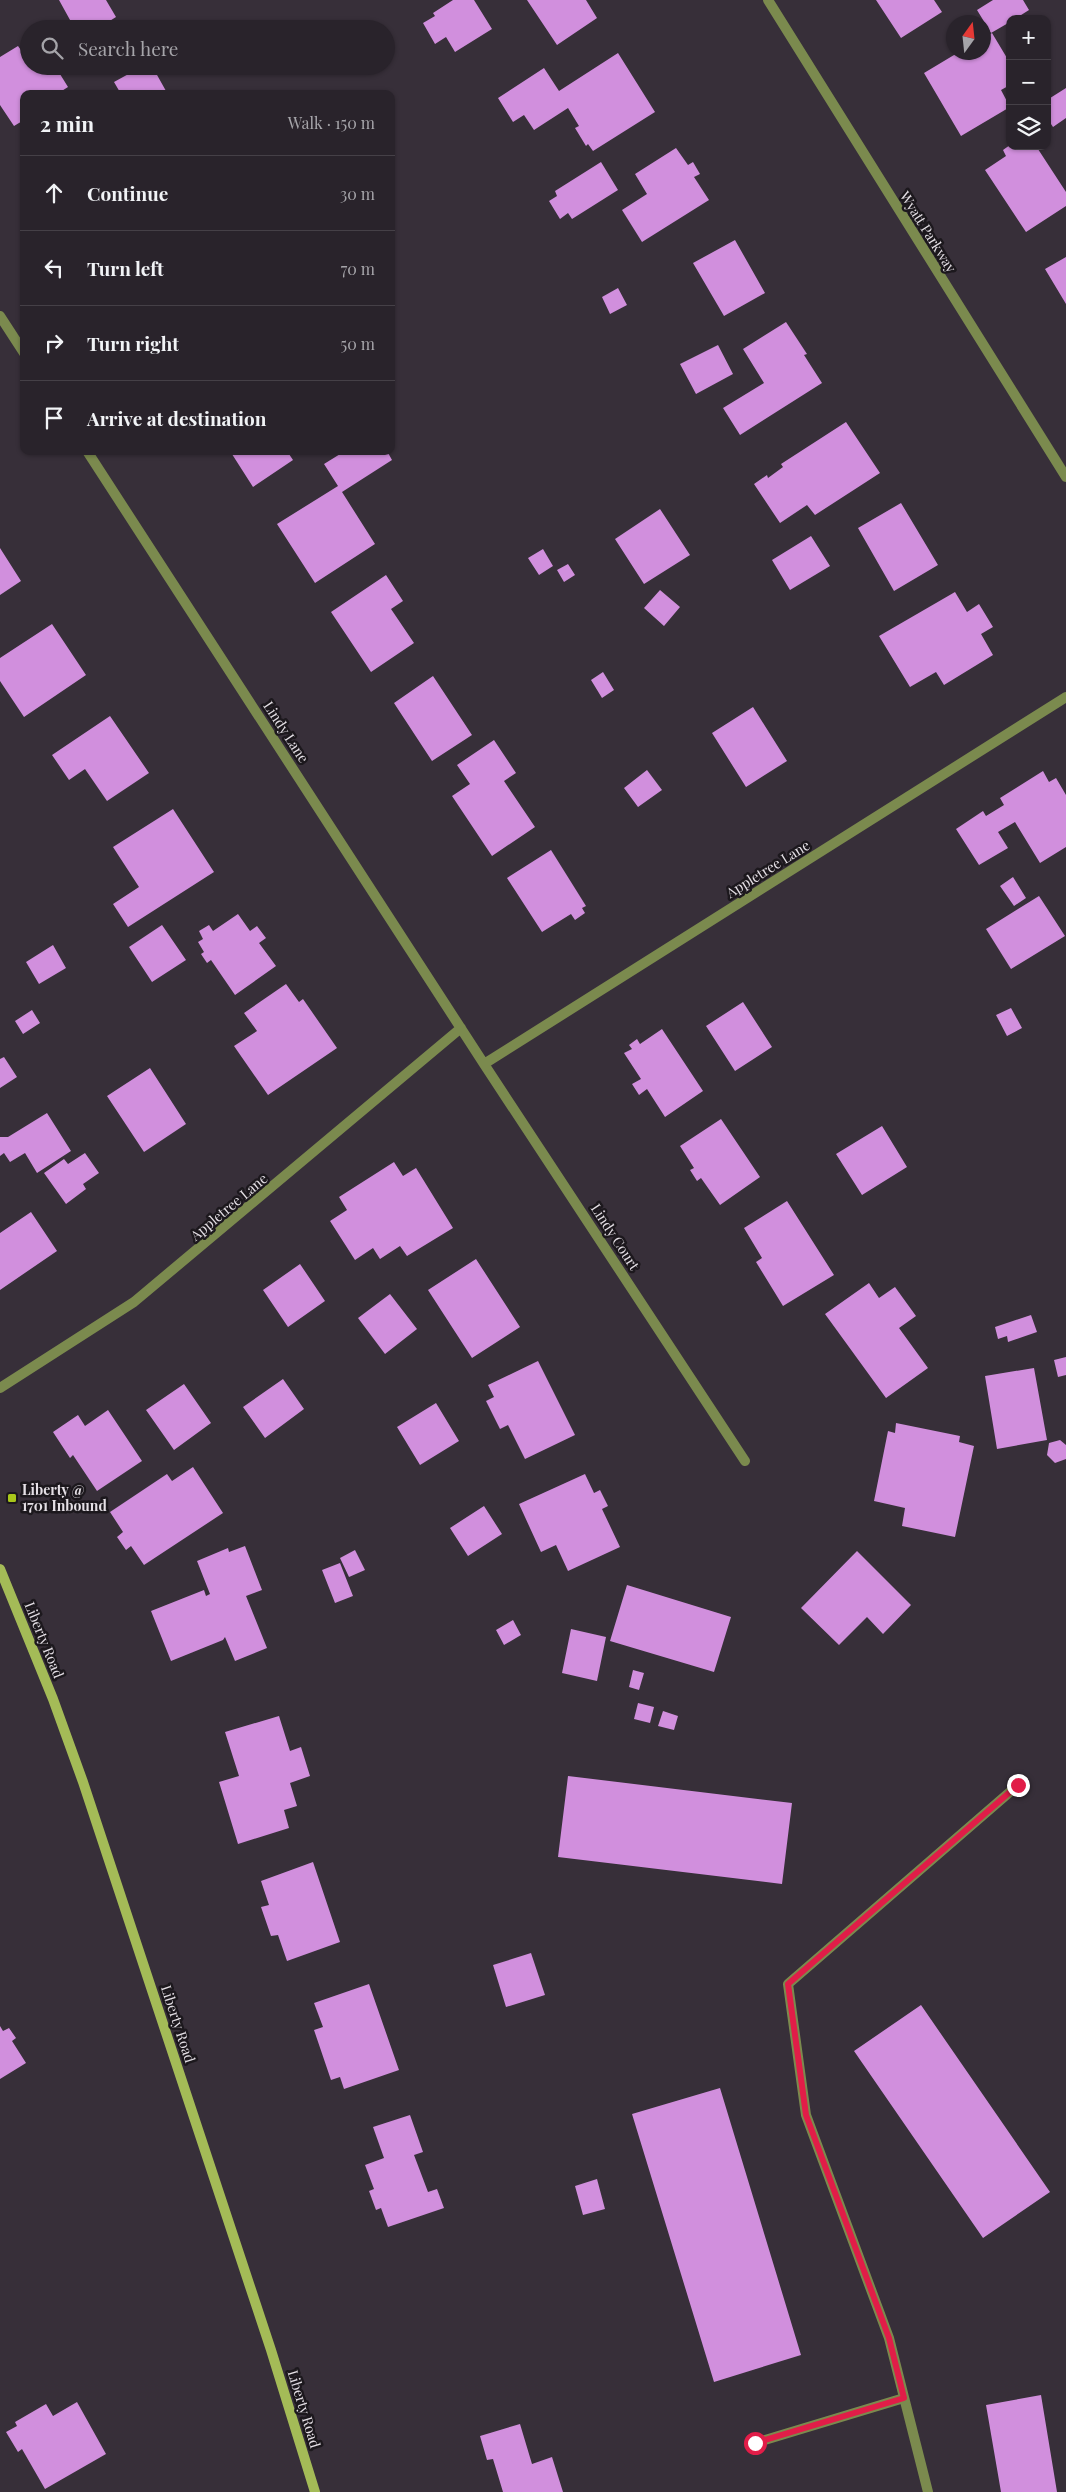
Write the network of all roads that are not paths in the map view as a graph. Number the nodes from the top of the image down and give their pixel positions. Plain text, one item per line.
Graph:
1 (768, 0) edge
2 (0, 316) edge
3 (20, 347) edge
4 (90, 455) edge
5 (1066, 476) edge
6 (1066, 697) edge
7 (461, 1028) junction
8 (484, 1064) junction
9 (0, 1388) edge
10 (745, 1461) dead end
11 (0, 1569) edge
12 (1018, 1785) dead end
13 (904, 2398) junction
14 (755, 2443) dead end
15 (315, 2492) edge
16 (928, 2492) edge

1 - 5 street, Wyatt Parkway
2 - 3 street
4 - 7 street, Lindy Lane
6 - 8 street, Appletree Lane
7 - 8 street, Lindy Court
7 - 9 street, Appletree Lane
8 - 10 street, Lindy Court
11 - 15 main road, Liberty Road
12 - 13 street
13 - 14 street
13 - 16 street

